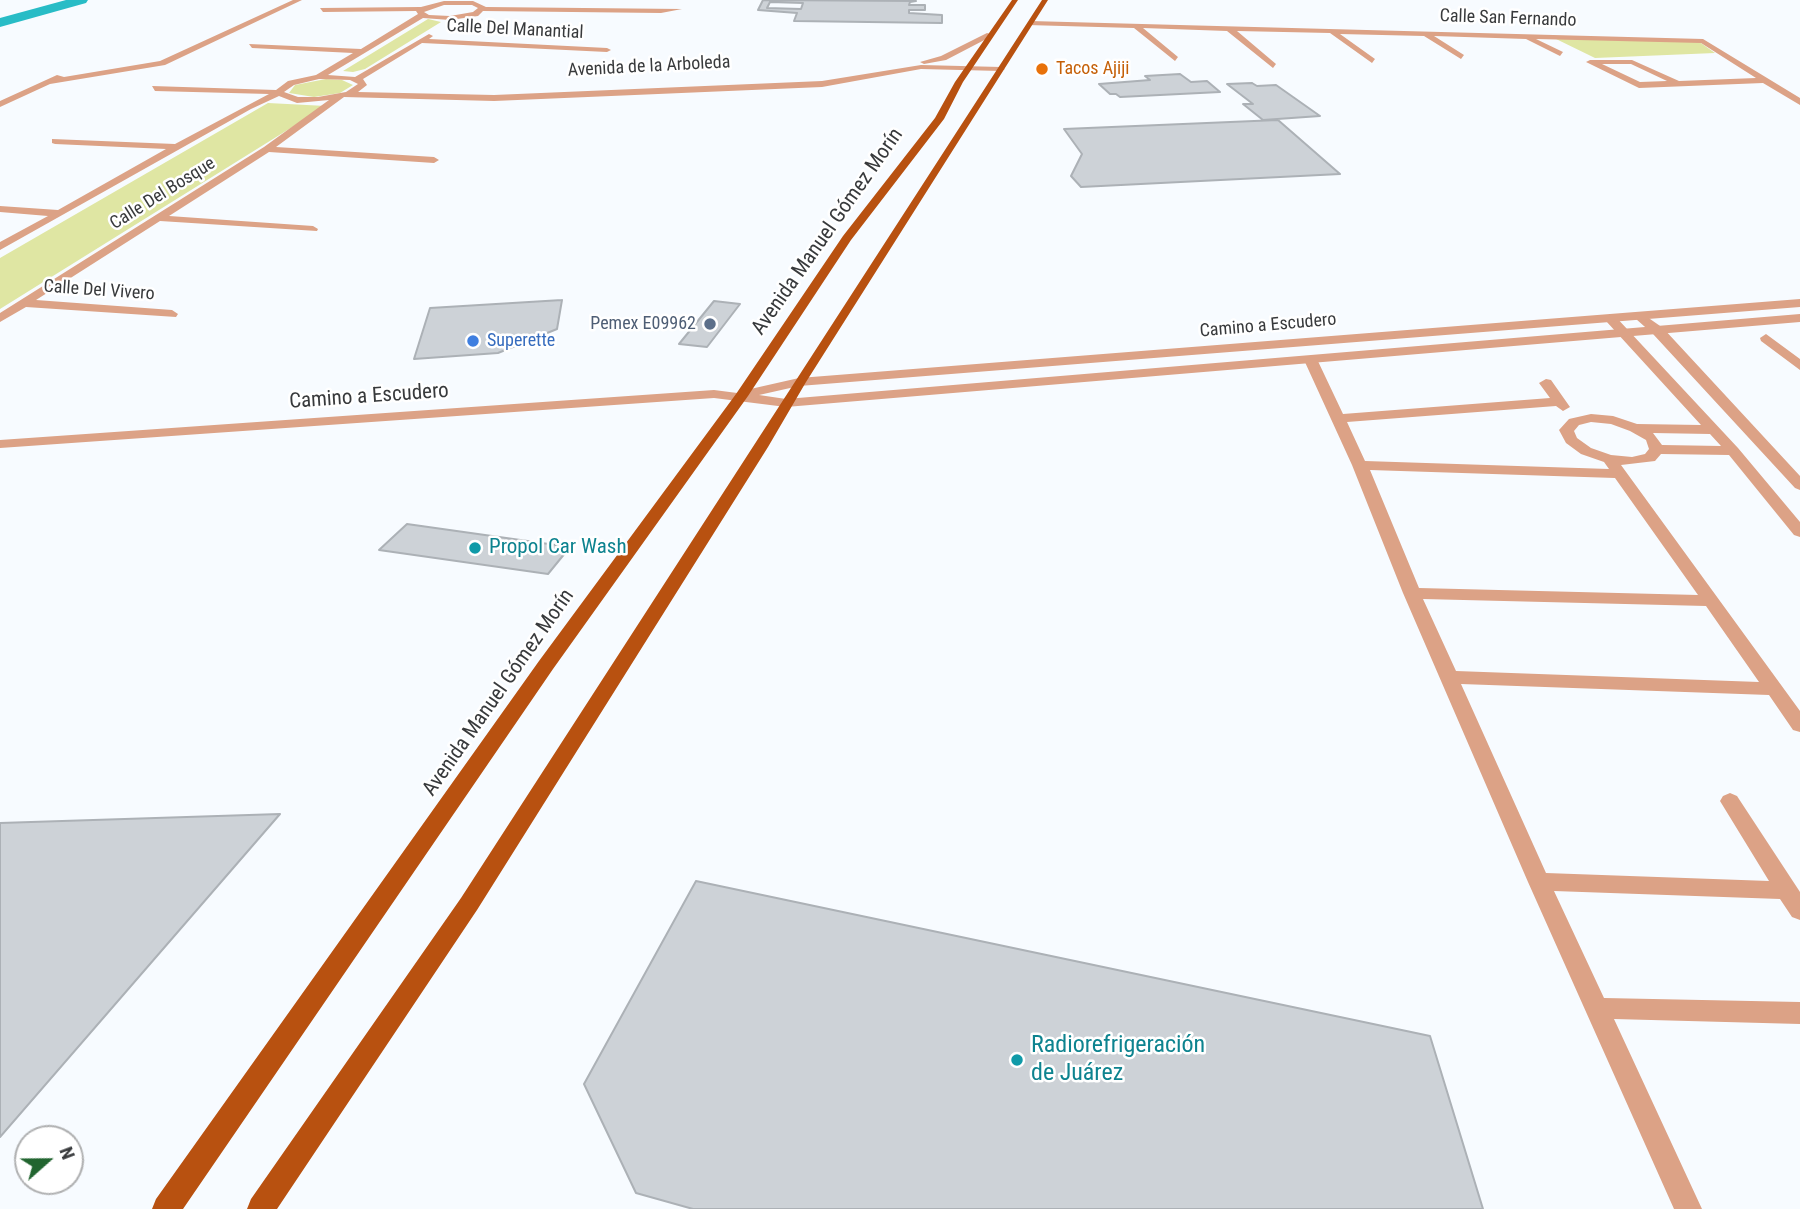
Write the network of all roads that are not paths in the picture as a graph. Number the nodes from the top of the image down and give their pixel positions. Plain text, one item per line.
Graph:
1 (299, 0) edge
2 (1015, 0) edge
3 (1045, 0) edge
4 (323, 9) dead end
5 (483, 9) junction
6 (678, 9) dead end
7 (422, 12) junction
8 (459, 17) junction
9 (1030, 23) junction
10 (1137, 27) junction
11 (1230, 29) junction
12 (1332, 30) junction
13 (1423, 32) junction
14 (990, 35) junction
15 (1524, 36) junction
16 (421, 41) junction
17 (251, 46) dead end
18 (607, 50) dead end
19 (361, 51) junction
20 (1560, 54) dead end
21 (1461, 57) dead end
22 (1175, 59) dead end
23 (936, 61) junction
24 (1372, 61) dead end
25 (1273, 66) dead end
26 (916, 68) junction
27 (1001, 69) junction
28 (318, 77) junction
29 (956, 77) junction
30 (360, 82) junction
31 (778, 82) junction
32 (1769, 82) junction
33 (1679, 83) junction
34 (1800, 85) edge
35 (155, 88) dead end
36 (562, 91) junction
37 (279, 93) junction
38 (345, 95) junction
39 (1800, 103) edge
40 (0, 104) edge
41 (55, 141) dead end
42 (177, 147) junction
43 (267, 149) junction
44 (434, 160) dead end
45 (0, 209) edge
46 (58, 213) junction
47 (157, 218) junction
48 (313, 229) dead end
49 (0, 247) edge
50 (24, 303) junction
51 (1800, 303) edge
52 (172, 314) dead end
53 (1640, 316) junction
54 (0, 318) edge
55 (1610, 318) junction
56 (1800, 318) edge
57 (1658, 331) junction
58 (1626, 334) junction
59 (1766, 338) dead end
60 (1311, 360) junction
61 (1800, 366) edge
62 (799, 382) junction
63 (1546, 383) dead end
64 (741, 396) junction
65 (1559, 402) junction
66 (786, 403) junction
67 (1337, 419) junction
68 (1574, 422) junction
69 (1635, 428) junction
70 (1713, 430) junction
71 (1762, 443) junction
72 (0, 444) edge
73 (1729, 447) junction
74 (1657, 449) junction
75 (1360, 465) junction
76 (1614, 466) junction
77 (1800, 485) edge
78 (1800, 531) edge
79 (1412, 593) junction
80 (1712, 601) junction
81 (1450, 677) junction
82 (1774, 688) junction
83 (1800, 725) edge
84 (1730, 801) dead end
85 (1539, 882) junction
86 (1787, 890) junction
87 (1800, 911) edge
88 (1598, 1008) junction
89 (1800, 1013) edge
90 (166, 1209) edge
91 (261, 1209) edge
92 (1688, 1209) edge

1 - 40 street
2 - 14 main road, Avenida Manuel Gómez Morín
3 - 9 main road
4 - 7 street
5 - 6 street
5 - 7 street
5 - 8 street
7 - 8 street
7 - 19 street
8 - 16 street
9 - 10 street, Calle San Fernando
9 - 27 main road
10 - 11 street, Calle San Fernando
10 - 22 street
11 - 12 street, Calle San Fernando
11 - 25 street
12 - 13 street, Calle San Fernando
12 - 24 street
13 - 15 street, Calle San Fernando
13 - 21 street
14 - 23 street, Avenida de la Arboleda
14 - 29 main road, Avenida Manuel Gómez Morín
15 - 20 street
15 - 32 street, Calle San Fernando
16 - 18 street, Calle Del Manantial
16 - 30 street
17 - 19 street
19 - 28 street
23 - 26 street, Avenida de la Arboleda
23 - 31 street, Avenida de la Arboleda
26 - 29 street, Avenida de la Arboleda
26 - 29 street, Avenida de la Arboleda
26 - 31 street, Avenida de la Arboleda
27 - 29 street, Avenida de la Arboleda
27 - 62 main road
28 - 30 street, Avenida de la Arboleda
28 - 37 street, Calle Del Bosque
29 - 64 main road, Avenida Manuel Gómez Morín
30 - 36 street, Avenida de la Arboleda
30 - 38 street, Calle Del Bosque
31 - 36 street, Avenida de la Arboleda
32 - 33 street
32 - 34 street
32 - 39 street
33 - 33 street
35 - 37 street
36 - 38 street, Avenida de la Arboleda
37 - 38 street, Avenida de la Arboleda
37 - 42 street, Calle Del Bosque
38 - 43 street, Calle Del Bosque
41 - 42 street, Calle Del Bosque
42 - 46 street, Calle Del Bosque
43 - 44 street
43 - 47 street, Calle Del Bosque
45 - 46 street
46 - 49 street, Calle Del Bosque
47 - 48 street
47 - 50 street, Calle Del Bosque
50 - 52 street, Calle Del Vivero
50 - 54 street, Calle Del Bosque
51 - 53 street, Camino a Escudero
53 - 55 street, Camino a Escudero
53 - 57 street
55 - 58 street
55 - 62 street, Camino a Escudero
56 - 57 street, Camino a Escudero
57 - 58 street, Camino a Escudero
57 - 71 street
58 - 60 street, Camino a Escudero
58 - 70 street
59 - 61 street
60 - 66 street, Camino a Escudero
60 - 67 street
62 - 64 street, Camino a Escudero
62 - 66 main road
63 - 65 street
64 - 66 street, Camino a Escudero
64 - 72 street, Camino a Escudero
64 - 90 main road, Avenida Manuel Gómez Morín
65 - 67 street
65 - 68 street
66 - 91 main road
67 - 75 street
68 - 69 street
68 - 76 street
69 - 70 street
69 - 74 street
70 - 73 street
71 - 73 street
71 - 77 street
73 - 74 street
73 - 78 street
74 - 76 street
75 - 76 street
75 - 79 street
76 - 80 street
79 - 80 street
79 - 81 street
80 - 82 street
81 - 82 street
81 - 85 street
82 - 83 street
84 - 86 street
85 - 86 street
85 - 88 street
86 - 87 street
88 - 89 street
88 - 92 street

